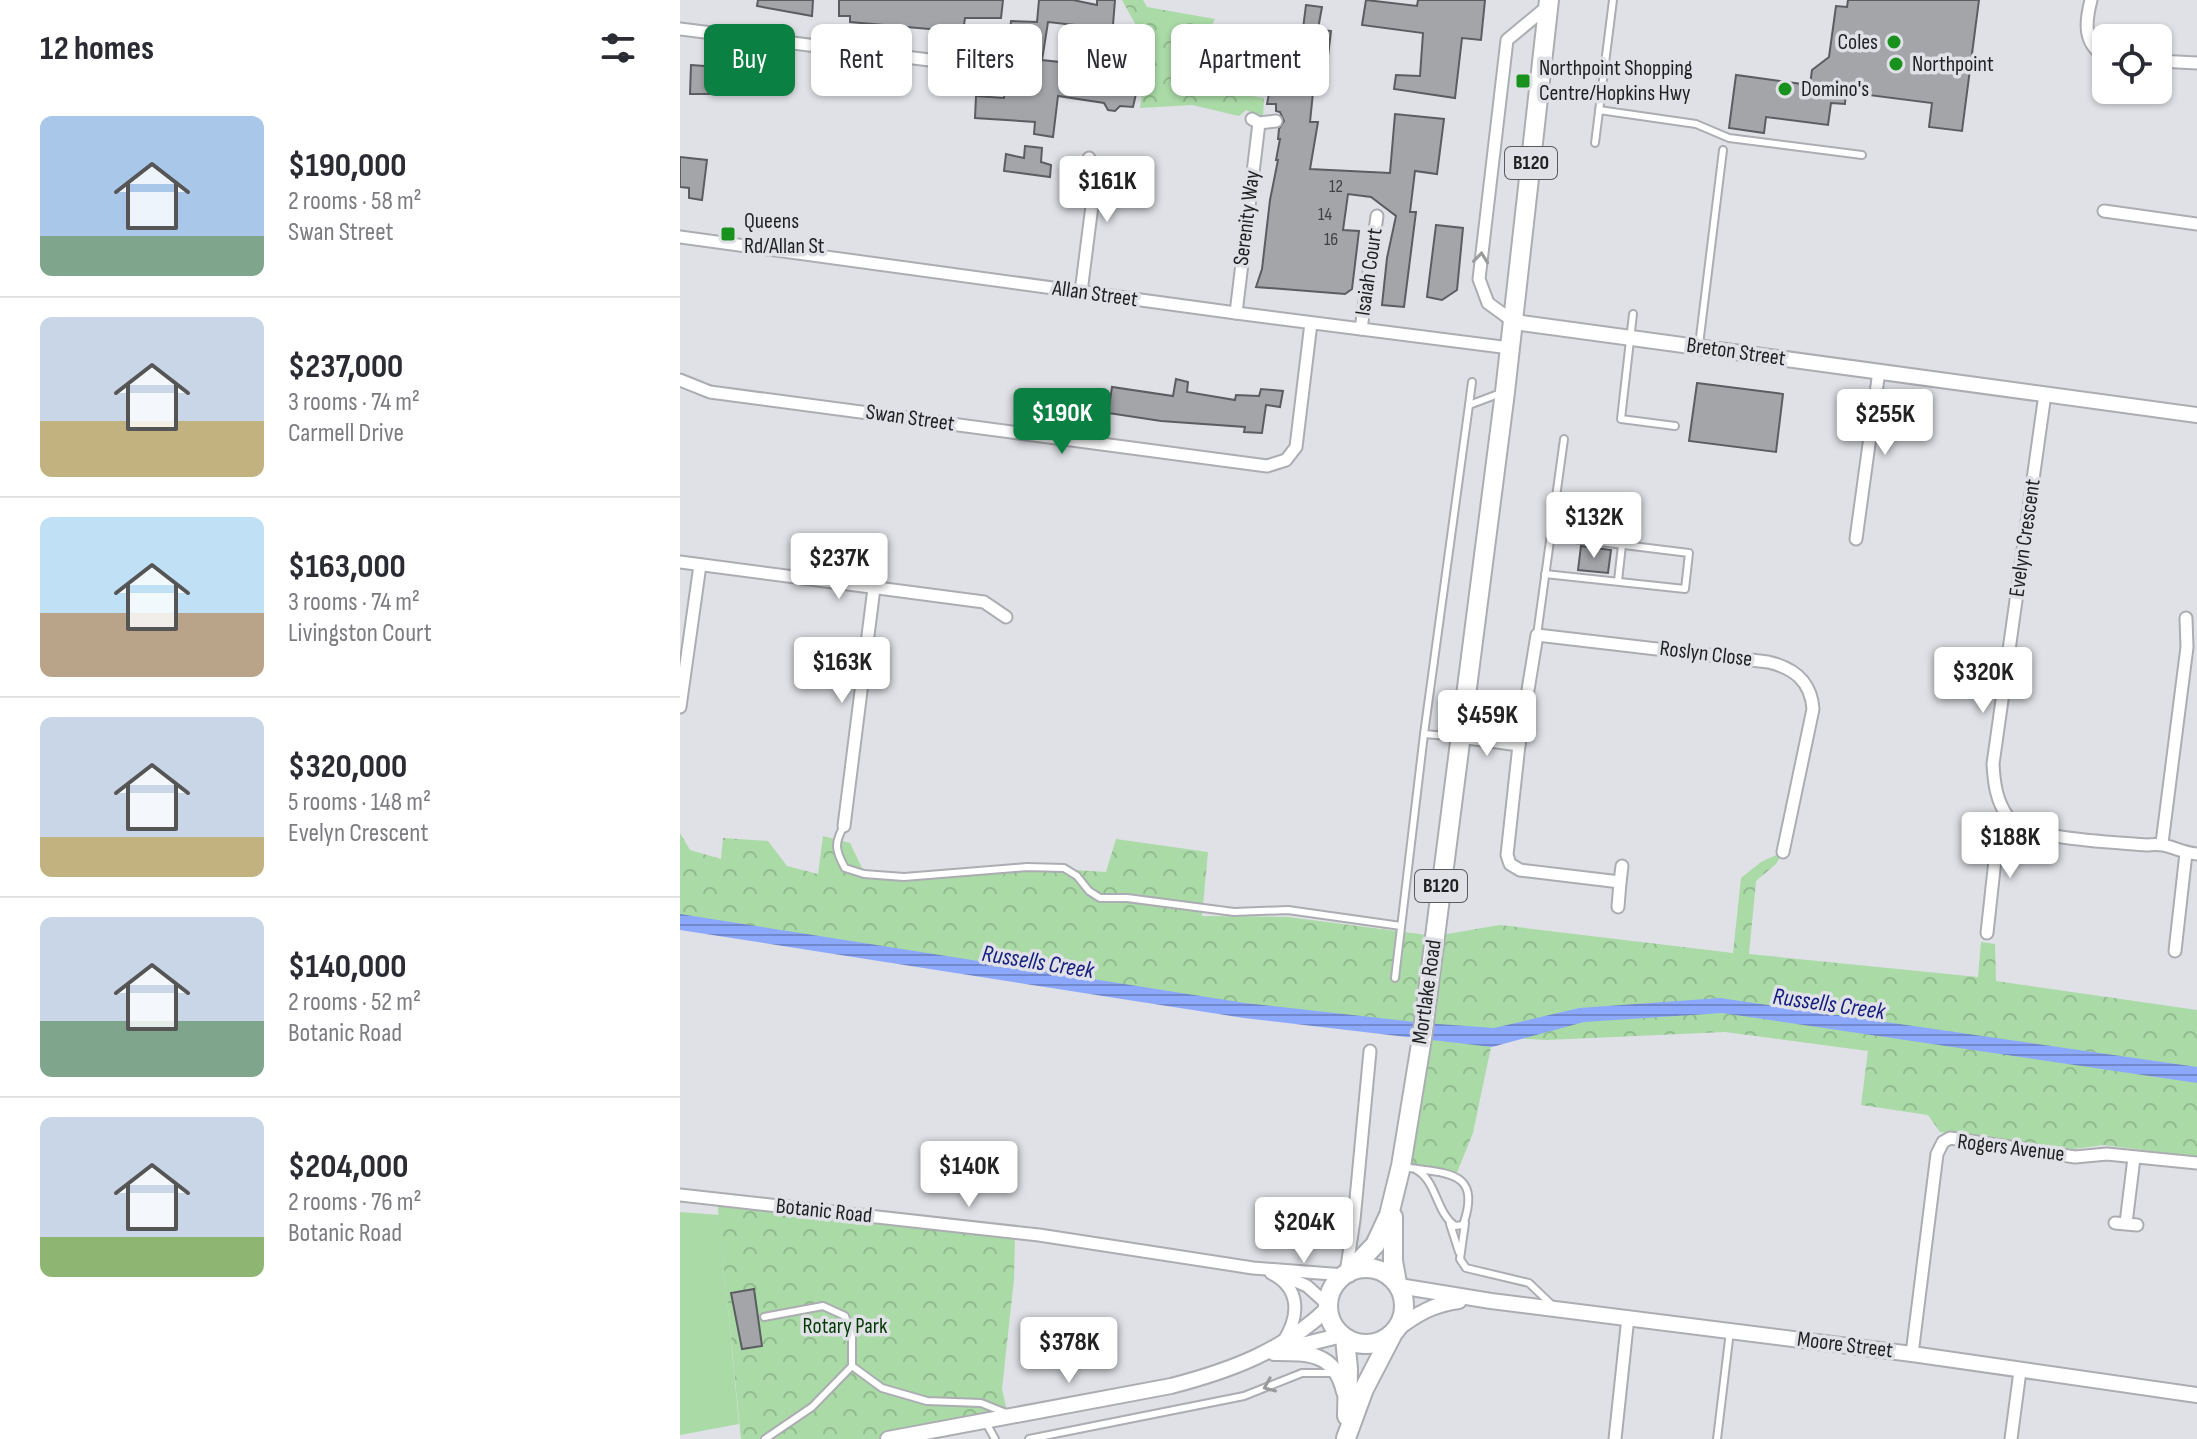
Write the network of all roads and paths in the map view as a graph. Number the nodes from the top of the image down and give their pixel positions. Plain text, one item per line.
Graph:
1 (1613, 0) edge
2 (2091, 0) edge
3 (1549, 3) edge
4 (680, 29) edge
5 (2092, 44) edge
6 (928, 60) edge
7 (2172, 62) edge
8 (2197, 63) edge
9 (1599, 110) junction
10 (1276, 121) dead end
11 (1595, 143) dead end
12 (1723, 150) dead end
13 (1862, 155) dead end
14 (1089, 158) dead end
15 (2104, 211) dead end
16 (1377, 216) dead end
17 (2197, 224) edge
18 (680, 237) edge
19 (1081, 292) junction
20 (1236, 313) junction
21 (1633, 314) dead end
22 (1514, 322) junction
23 (1311, 323) junction
24 (1361, 329) junction
25 (1630, 337) junction
26 (1699, 347) junction
27 (1510, 348) junction
28 (1879, 371) junction
29 (680, 380) edge
30 (1472, 382) dead end
31 (1505, 392) junction
32 (2045, 394) junction
33 (1469, 405) junction
34 (2197, 415) edge
35 (1675, 426) dead end
36 (1564, 439) dead end
37 (1551, 536) junction
38 (1856, 539) dead end
39 (1622, 545) junction
40 (680, 562) edge
41 (700, 565) junction
42 (1545, 574) junction
43 (1618, 581) junction
44 (874, 588) junction
45 (1006, 617) dead end
46 (2186, 618) dead end
47 (1537, 635) junction
48 (680, 707) edge
49 (1424, 734) junction
50 (1460, 737) junction
51 (1519, 745) junction
52 (2009, 820) junction
53 (844, 826) joint
54 (2162, 843) junction
55 (1783, 852) dead end
56 (2192, 854) edge
57 (1622, 866) dead end
58 (1620, 882) junction
59 (1618, 907) dead end
60 (1401, 926) junction
61 (1987, 933) dead end
62 (2175, 951) dead end
63 (1395, 978) dead end
64 (1370, 1051) dead end
65 (2134, 1158) junction
66 (2197, 1163) edge
67 (1408, 1168) junction
68 (680, 1195) edge
69 (1394, 1198) junction
70 (1448, 1220) junction
71 (1465, 1223) junction
72 (2126, 1224) dead end
73 (1460, 1259) junction
74 (1253, 1268) junction
75 (1269, 1272) junction
76 (1346, 1274) junction
77 (1398, 1285) junction
78 (1491, 1301) junction
79 (1328, 1307) junction
80 (1556, 1308) junction
81 (764, 1317) dead end
82 (1628, 1317) junction
83 (1730, 1331) junction
84 (1395, 1332) junction
85 (1344, 1337) junction
86 (1271, 1352) junction
87 (1912, 1354) junction
88 (852, 1366) junction
89 (2020, 1371) junction
90 (1341, 1380) junction
91 (2197, 1395) edge
92 (1347, 1408) junction
93 (1013, 1416) junction
94 (985, 1421) junction
95 (765, 1439) edge
96 (888, 1439) edge
97 (995, 1439) edge
98 (1029, 1439) edge
99 (1346, 1439) edge
100 (1615, 1439) edge
101 (1717, 1439) edge
102 (2011, 1439) edge

1 - 9 lane
2 - 5 street
3 - 22 main road, Mortlake Road / B120
22 -> 3 street, Mortlake Road
4 - 6 street
7 - 8 street
9 - 11 lane
9 - 13 lane
10 - 20 street, Serenity Way
12 - 26 lane
14 - 19 street
15 - 17 street
16 - 24 street, Isaiah Court
18 - 19 street, Allan Street
19 - 20 street, Allan Street
20 - 23 street, Allan Street
21 - 25 lane
22 - 25 street, Breton Street
22 - 27 main road, Mortlake Road / B120
23 - 24 street, Allan Street
23 - 29 street, Swan Street
24 - 27 street, Allan Street
25 - 26 street, Breton Street
25 - 35 lane
26 - 28 street, Breton Street
27 - 31 main road, Mortlake Road / B120
28 - 32 street, Breton Street
28 - 38 street
30 - 33 lane, Mortlake Road
31 - 33 lane
31 - 50 main road, Mortlake Road / B120
32 - 34 street, Breton Street
32 - 52 street, Evelyn Crescent
33 - 49 lane, Mortlake Road
36 - 37 lane
37 - 39 lane
37 - 42 lane
39 - 43 lane
39 - 43 lane
40 - 41 street
41 - 44 street
41 - 48 street
42 - 43 lane
42 - 47 lane
44 - 45 street
44 - 53 street
46 - 54 street
47 - 51 street
47 - 55 street, Roslyn Close
49 - 50 lane
49 - 60 lane, Mortlake Road
50 - 51 street
50 - 67 main road, Mortlake Road / B120
51 - 58 street
52 - 54 street
52 - 61 street
53 - 60 lane
54 - 56 street
56 - 62 street
57 - 58 street
58 - 59 street
60 - 63 lane, Mortlake Road
64 - 76 street
65 - 66 street, Rogers Avenue
65 - 72 street
65 - 87 street, Rogers Avenue
67 - 69 main road, Mortlake Road / B120
67 - 70 lane
67 - 71 lane
68 - 74 street, Botanic Road
69 - 76 main road, Mortlake Road / B120
69 - 77 main road, Mortlake Road / B120
70 - 71 lane
70 - 73 lane
71 - 73 lane
73 - 80 lane
74 - 75 street, Botanic Road
74 - 76 street, Botanic Road
75 - 79 street, Botanic Road
75 - 86 street
76 - 77 main road
76 - 79 main road, B120
77 - 78 street, Moore Street
77 - 84 main road, B120
78 - 80 street, Moore Street
78 - 84 street, Moore Street
79 - 85 main road, B120
79 - 86 street
80 - 82 street, Moore Street
81 - 88 lane
82 - 83 street, Moore Street
82 - 100 street
83 - 87 street, Moore Street
83 - 101 lane
84 - 85 main road
84 - 99 main road, B120
85 - 86 street
85 - 92 main road, B120
86 - 90 street
86 - 93 street
87 - 89 street, Moore Street
88 - 93 lane
88 - 95 lane
89 - 91 street, Moore Street
89 - 102 street
90 - 92 street
90 -> 98 lane
92 - 99 main road, B120
93 - 94 street
94 - 96 street
94 - 97 lane

